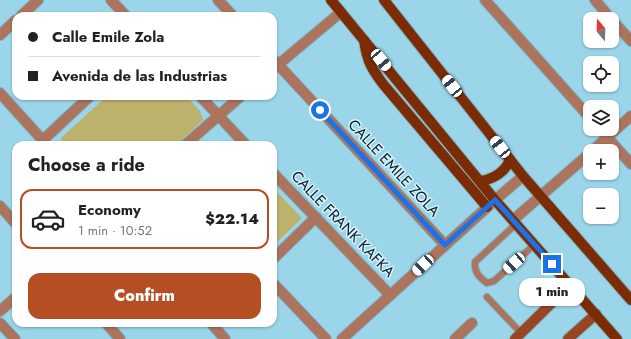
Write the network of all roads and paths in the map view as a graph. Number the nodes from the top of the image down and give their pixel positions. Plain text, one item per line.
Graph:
1 (38, 0) edge
2 (111, 0) edge
3 (218, 0) edge
4 (330, 0) edge
5 (384, 0) edge
6 (485, 0) edge
7 (595, 0) edge
8 (25, 12) edge
9 (122, 12) edge
10 (229, 12) edge
11 (341, 12) junction
12 (606, 12) edge
13 (12, 24) edge
14 (619, 27) edge
15 (0, 35) edge
16 (364, 40) junction
17 (631, 41) edge
18 (277, 62) edge
19 (277, 66) edge
20 (0, 93) edge
21 (86, 100) edge
22 (204, 100) edge
23 (236, 100) edge
24 (583, 110) edge
25 (218, 116) junction
26 (631, 116) edge
27 (607, 137) junction
28 (44, 141) edge
29 (46, 141) edge
30 (190, 141) edge
31 (242, 141) edge
32 (600, 144) edge
33 (510, 159) junction
34 (583, 159) edge
35 (631, 164) edge
36 (523, 176) junction
37 (277, 177) edge
38 (481, 182) junction
39 (540, 197) junction
40 (495, 200) junction
41 (0, 206) edge
42 (487, 207) junction
43 (316, 218) junction
44 (12, 220) edge
45 (515, 222) junction
46 (534, 244) junction
47 (445, 245) junction
48 (277, 255) edge
49 (570, 285) junction
50 (277, 287) edge
51 (390, 295) junction
52 (487, 297) dead end
53 (12, 300) edge
54 (631, 300) edge
55 (0, 311) edge
56 (596, 314) junction
57 (0, 323) edge
58 (472, 323) dead end
59 (110, 327) edge
60 (215, 327) edge
61 (519, 337) edge
62 (15, 339) edge
63 (120, 339) edge
64 (226, 339) edge
65 (326, 339) edge
66 (342, 339) edge
67 (455, 339) edge
68 (568, 339) edge
69 (617, 339) edge

1 - 8 street
2 - 9 street
3 - 10 street
4 - 11 main road
5 - 33 main road
6 - 24 street
7 - 12 street
11 - 16 main road
11 - 18 street
13 - 15 street
14 - 17 street
16 - 38 main road
16 - 42 main road
19 - 47 street, CALLE EMILE ZOLA
20 - 28 street
21 - 29 street
22 - 25 street
23 - 25 street
25 - 30 street
25 - 31 street
26 - 27 street
27 - 32 street
27 - 35 street
33 - 36 main road
33 - 38 main road
34 - 39 street
36 - 39 main road
36 - 40 street
37 - 43 street, CALLE FRANK KAFKA
38 - 40 main road
39 - 45 street
39 - 54 main road
40 - 42 street
40 - 45 main road
41 - 44 street
42 - 47 street
43 - 48 street
43 - 51 street, CALLE FRANK KAFKA
45 - 46 main road
45 - 46 lane
46 - 49 main road
47 - 51 street
49 - 56 main road
49 - 61 street
50 - 65 street
51 - 66 street
52 - 61 lane
53 - 55 street
56 - 68 street
56 - 69 main road
57 - 62 street
58 - 67 street
59 - 63 street
60 - 64 street

